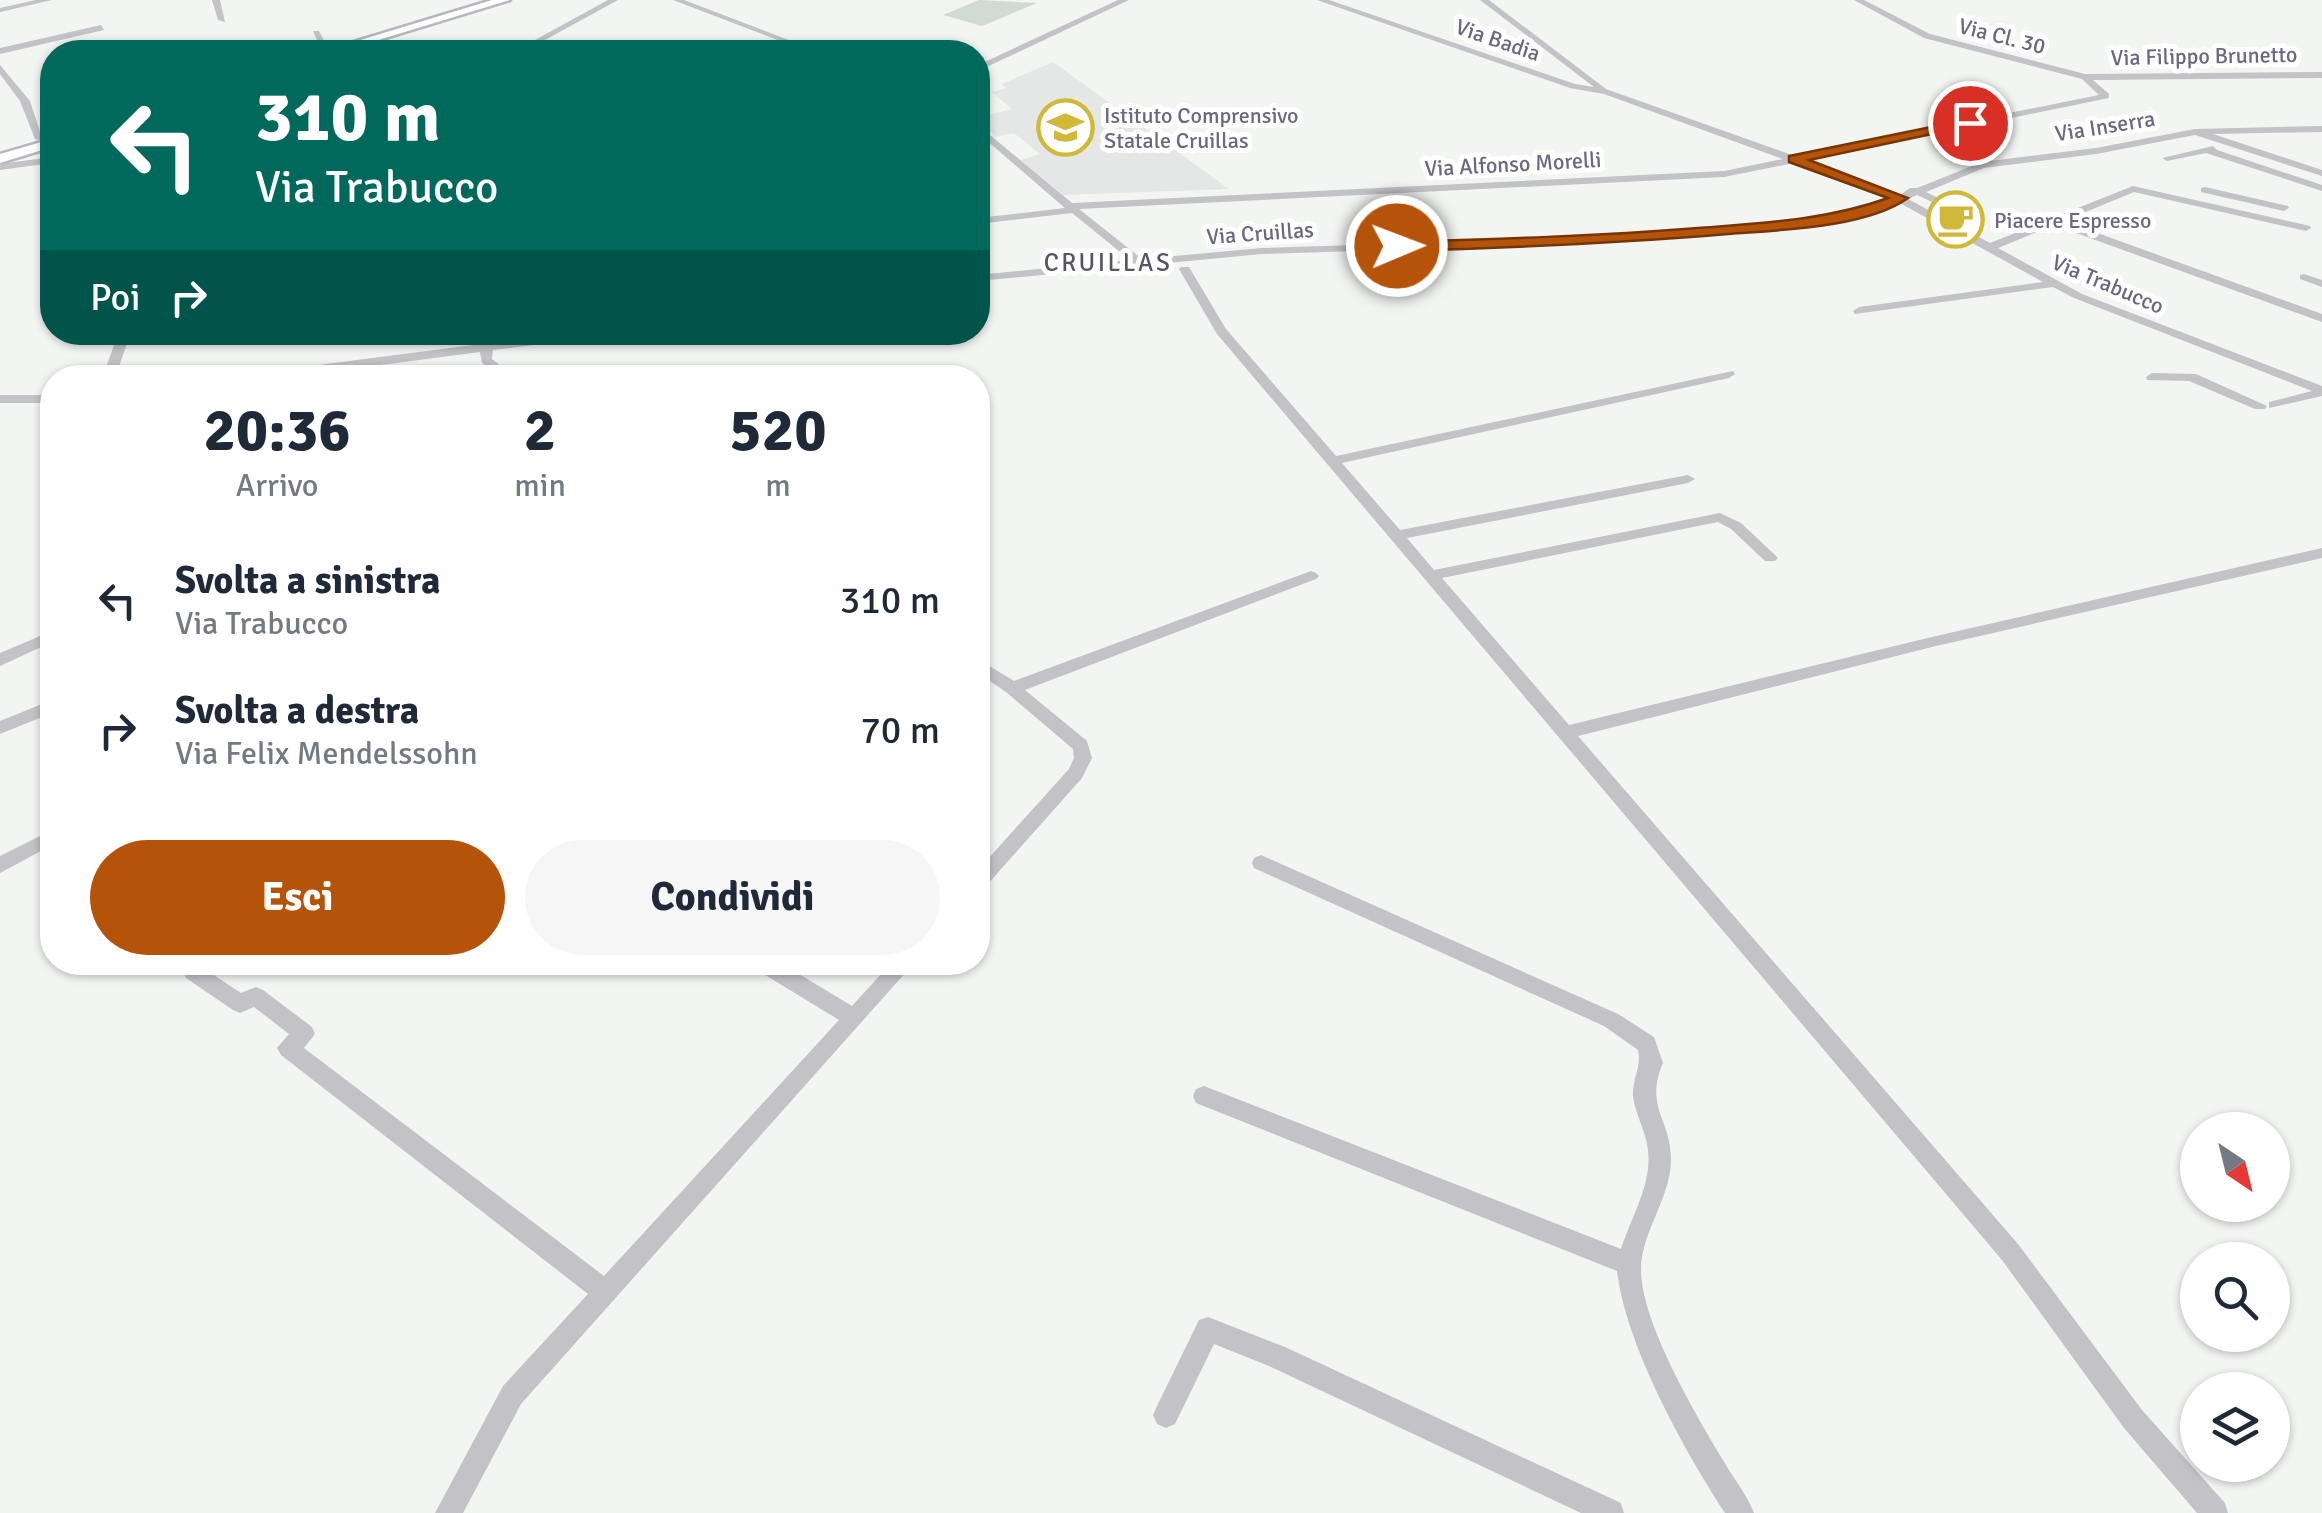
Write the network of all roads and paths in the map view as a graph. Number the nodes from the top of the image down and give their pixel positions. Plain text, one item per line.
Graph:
1 (48, 0) edge
2 (216, 0) edge
3 (504, 0) edge
4 (526, 0) edge
5 (614, 0) edge
6 (677, 0) edge
7 (1125, 0) edge
8 (1321, 0) edge
9 (1484, 0) edge
10 (1858, 0) edge
11 (0, 10) edge
12 (222, 20) dead end
13 (101, 28) dead end
14 (316, 33) dead end
15 (48, 40) edge
16 (320, 40) edge
17 (368, 40) edge
18 (392, 40) edge
19 (539, 40) edge
20 (784, 40) edge
21 (40, 42) edge
22 (0, 51) edge
23 (990, 62) edge
24 (0, 68) edge
25 (2322, 75) edge
26 (2086, 77) junction
27 (1606, 92) junction
28 (40, 126) edge
29 (2322, 129) edge
30 (2195, 132) junction
31 (990, 138) edge
32 (40, 141) edge
33 (40, 142) edge
34 (2234, 144) junction
35 (2206, 150) junction
36 (0, 151) edge
37 (2167, 158) dead end
38 (0, 159) edge
39 (1794, 159) junction
40 (40, 162) edge
41 (0, 167) edge
42 (2320, 172) edge
43 (2301, 181) junction
44 (2252, 183) dead end
45 (2322, 188) edge
46 (1914, 190) junction
47 (2205, 190) dead end
48 (1901, 198) junction
49 (2245, 199) junction
50 (1069, 206) junction
51 (2284, 208) dead end
52 (1388, 212) dead end
53 (2240, 214) junction
54 (1934, 216) junction
55 (990, 219) edge
56 (2054, 221) junction
57 (2306, 228) dead end
58 (1424, 246) junction
59 (1990, 247) junction
60 (1140, 263) junction
61 (1181, 263) junction
62 (990, 277) edge
63 (2304, 278) dead end
64 (2050, 284) junction
65 (2322, 284) edge
66 (1860, 311) dead end
67 (2322, 318) edge
68 (503, 345) edge
69 (487, 347) junction
70 (349, 365) edge
71 (493, 365) edge
72 (2224, 372) junction
73 (1728, 374) dead end
74 (2152, 377) dead end
75 (2319, 386) edge
76 (0, 399) edge
77 (40, 399) edge
78 (1334, 462) junction
79 (1688, 479) dead end
80 (1398, 535) junction
81 (2322, 553) edge
82 (1770, 558) dead end
83 (1311, 576) dead end
84 (1432, 576) junction
85 (40, 642) edge
86 (0, 660) edge
87 (990, 674) edge
88 (1012, 688) junction
89 (40, 711) edge
90 (0, 728) edge
91 (1568, 732) junction
92 (40, 843) edge
93 (1261, 863) dead end
94 (0, 864) edge
95 (990, 869) edge
96 (197, 975) edge
97 (783, 975) edge
98 (892, 975) edge
99 (854, 1018) junction
100 (1204, 1096) dead end
101 (1630, 1265) junction
102 (605, 1292) junction
103 (1166, 1415) dead end
104 (448, 1513) edge
105 (1610, 1513) edge
106 (1741, 1513) edge
107 (2216, 1513) edge

1 - 11 street
2 - 12 street
3 - 17 street
4 - 18 street
5 - 19 street
6 - 20 street
7 - 23 street
8 - 27 street, Via Badia
9 - 27 street
10 - 26 street, Via Cl. 30
13 - 15 street
14 - 16 street
21 - 22 street
24 - 28 street
25 - 26 street, Via Filippo Brunetto
26 - 39 street, Via Alfonso Morelli
27 - 39 street, Via Trabucco
29 - 30 street, Via Inserra
30 - 34 street
30 - 46 street, Via Inserra
31 - 50 street
32 - 36 street
33 - 38 street
34 - 35 street
34 - 42 street
35 - 37 street
35 - 43 street
39 - 48 street, Via Trabucco
39 - 50 street, Via Alfonso Morelli
40 - 41 street
42 - 43 street
43 - 45 street
44 - 49 street
46 - 48 street, Via Inserra
46 - 54 street
47 - 49 street
48 - 54 street, Via Trabucco
48 - 58 street, Via Cruillas
49 - 51 street
49 - 53 street
50 - 55 street, Via Alfonso Morelli
50 - 60 street
52 - 58 street
53 - 56 street
53 - 57 street
54 - 59 street, Via Trabucco
56 - 59 street
56 - 67 street
58 - 61 street, Via Cruillas
59 - 64 street, Via Trabucco
60 - 61 street, Via Cruillas
60 - 62 street, Via Cruillas
61 - 78 street
63 - 65 street
64 - 66 street
64 - 72 street, Via Trabucco
68 - 69 street
69 - 70 street
69 - 71 street
72 - 74 street
72 - 75 street, Via Trabucco
72 - 75 street
73 - 78 street
76 - 77 street
78 - 80 street
79 - 80 street
80 - 84 street
81 - 91 street
82 - 84 street
83 - 88 street
84 - 91 street
85 - 86 street
87 - 88 street
88 - 95 street
89 - 90 street
91 - 107 street
92 - 94 street
93 - 101 street
96 - 102 street
97 - 99 street
98 - 99 street
99 - 102 street
100 - 101 street
101 - 106 street
102 - 104 street
103 - 105 street

